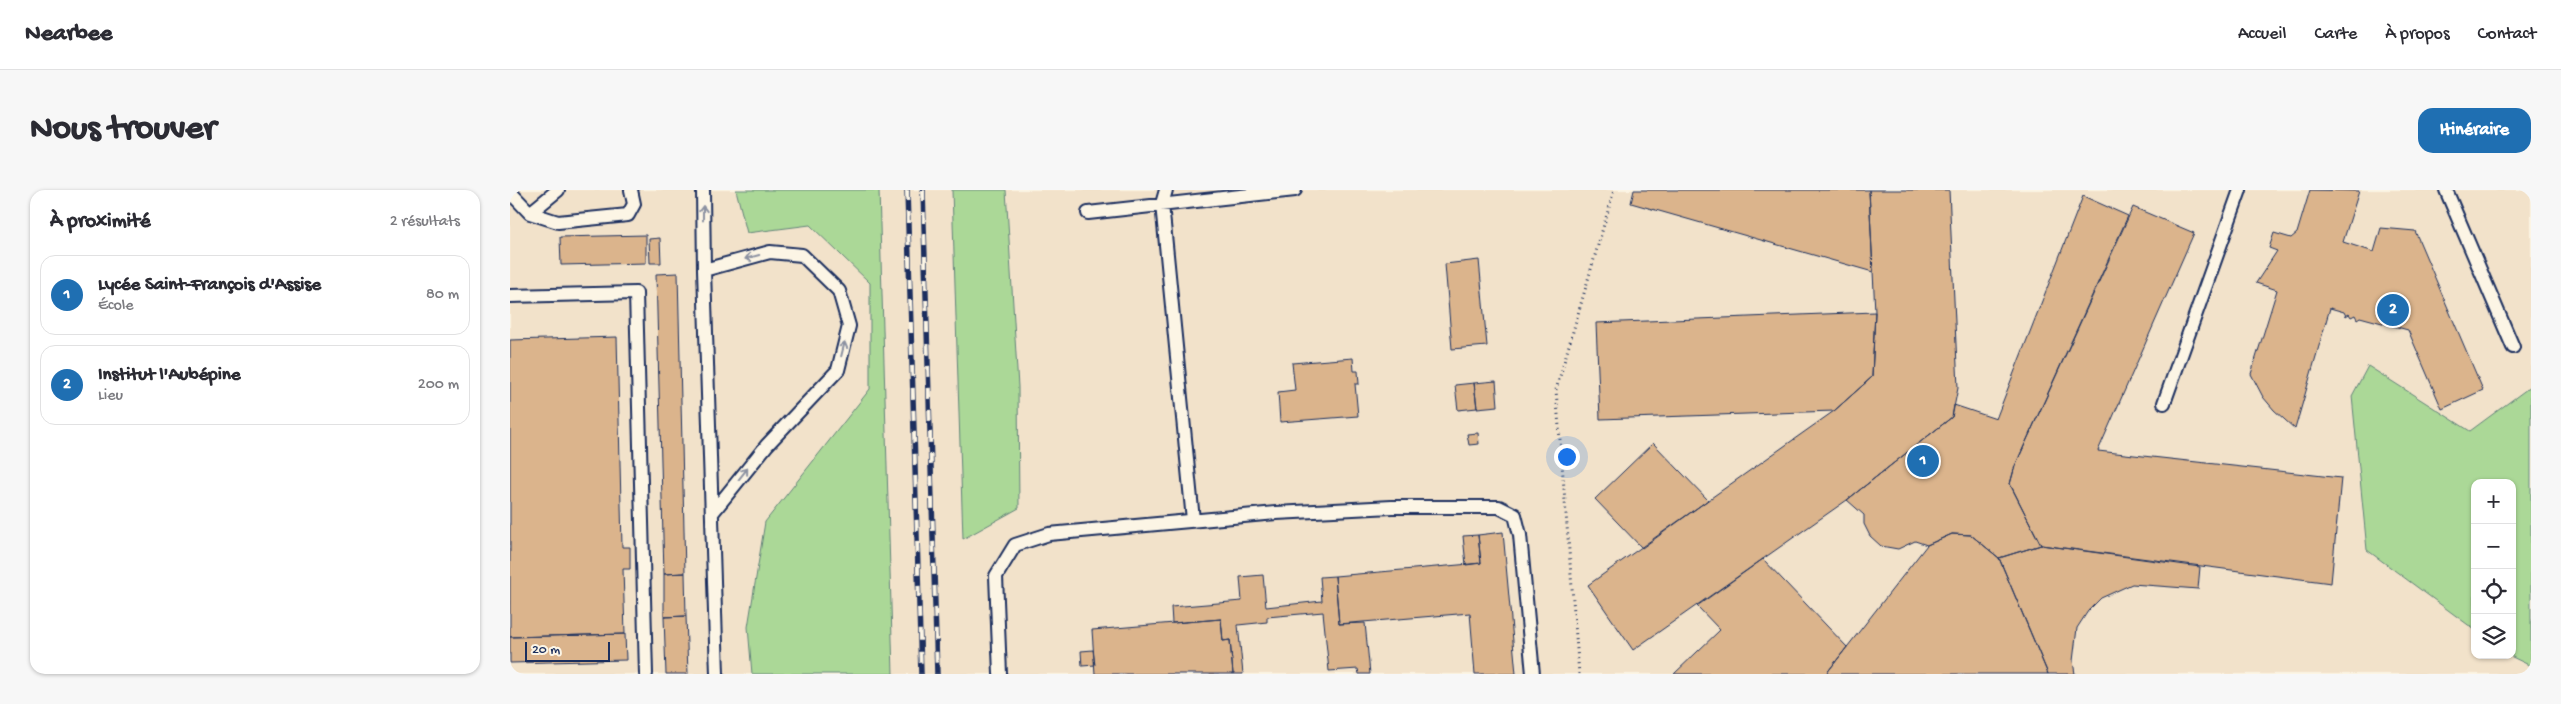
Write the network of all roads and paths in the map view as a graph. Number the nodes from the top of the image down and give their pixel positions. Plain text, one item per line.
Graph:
1 (558, 190) edge
2 (631, 190) edge
3 (703, 190) edge
4 (1166, 190) edge
5 (1295, 190) edge
6 (1614, 190) edge
7 (2240, 190) edge
8 (2446, 190) edge
9 (510, 192) edge
10 (1162, 204) junction
11 (530, 213) junction
12 (1088, 213) dead end
13 (704, 270) junction
14 (510, 296) edge
15 (2513, 347) dead end
16 (2164, 403) dead end
17 (713, 512) junction
18 (1193, 520) junction
19 (646, 674) edge
20 (717, 674) edge
21 (1000, 674) edge
22 (1533, 674) edge
23 (1579, 674) edge

1 - 11 lane
2 - 11 lane
13 -> 3 lane
4 - 10 lane
5 - 10 lane
6 - 23 path
7 - 16 lane
8 - 15 lane
9 - 11 lane
10 - 12 lane
10 - 18 lane
13 - 17 lane
17 -> 13 lane
14 - 19 lane
17 - 20 lane
18 - 21 lane
18 - 22 lane

